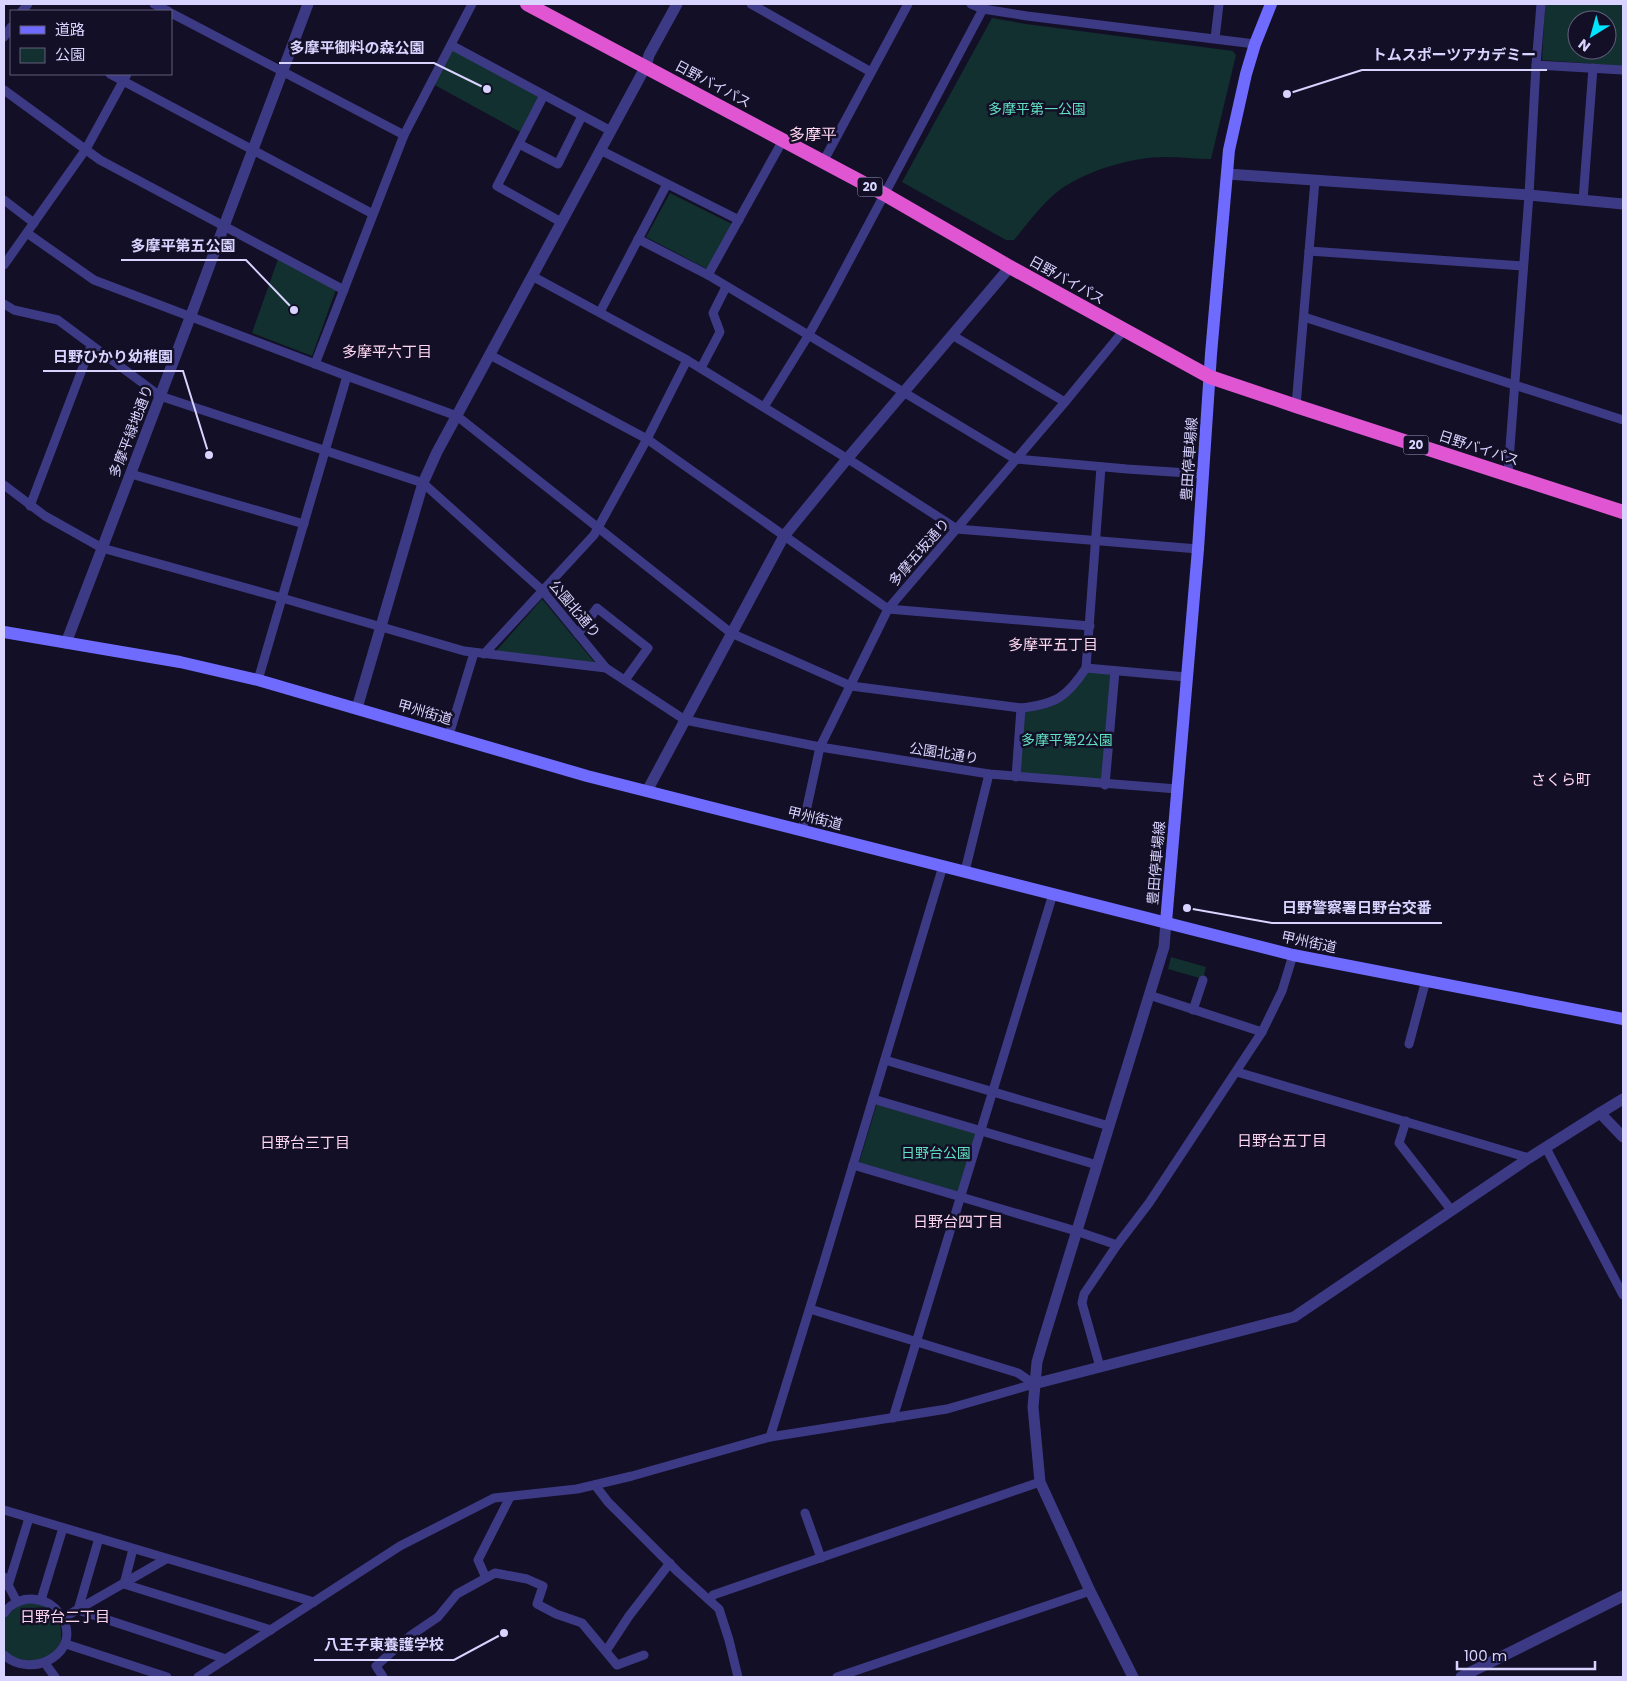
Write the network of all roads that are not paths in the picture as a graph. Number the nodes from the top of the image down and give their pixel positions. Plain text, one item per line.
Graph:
1 (308, 4) edge
2 (472, 4) edge
3 (527, 4) edge
4 (676, 4) edge
5 (751, 4) edge
6 (908, 4) edge
7 (971, 4) edge
8 (1219, 4) edge
9 (1271, 4) edge
10 (1541, 4) edge
11 (983, 9) junction
12 (172, 13) edge
13 (1214, 38) junction
14 (1255, 44) junction
15 (451, 45) junction
16 (1536, 65) junction
17 (646, 66) junction
18 (1593, 68) junction
19 (1623, 70) edge
20 (282, 72) junction
21 (871, 72) junction
22 (125, 77) edge
23 (7, 92) edge
24 (544, 95) junction
25 (4, 102) edge
26 (582, 116) junction
27 (611, 131) junction
28 (404, 135) junction
29 (783, 140) junction
30 (519, 144) junction
31 (86, 149) junction
32 (253, 149) junction
33 (600, 150) junction
34 (823, 162) junction
35 (1227, 174) junction
36 (1315, 180) junction
37 (667, 184) junction
38 (884, 194) junction
39 (1529, 195) junction
40 (4, 200) edge
41 (1582, 200) junction
42 (1623, 204) edge
43 (373, 214) junction
44 (738, 220) junction
45 (562, 222) junction
46 (34, 223) junction
47 (224, 226) junction
48 (27, 233) junction
49 (638, 239) junction
50 (1309, 251) junction
51 (4, 265) edge
52 (1523, 266) junction
53 (1010, 267) junction
54 (708, 275) junction
55 (532, 276) junction
56 (726, 287) junction
57 (344, 290) junction
58 (4, 304) edge
59 (600, 312) junction
60 (191, 316) junction
61 (1304, 317) junction
62 (1124, 330) junction
63 (952, 335) junction
64 (808, 336) junction
65 (91, 346) junction
66 (490, 355) junction
67 (687, 360) junction
68 (315, 364) junction
69 (701, 368) junction
70 (347, 376) junction
71 (1210, 376) junction
72 (1515, 384) junction
73 (904, 393) junction
74 (160, 396) junction
75 (1065, 402) junction
76 (1296, 406) junction
77 (764, 407) junction
78 (457, 416) junction
79 (1623, 420) edge
80 (647, 439) junction
81 (325, 451) junction
82 (1016, 458) junction
83 (847, 459) junction
84 (1101, 467) junction
85 (131, 474) junction
86 (1203, 474) junction
87 (1508, 474) junction
88 (424, 483) junction
89 (4, 486) edge
90 (30, 506) junction
91 (1623, 512) edge
92 (304, 524) junction
93 (598, 529) junction
94 (957, 529) junction
95 (784, 536) junction
96 (1096, 540) junction
97 (102, 548) junction
98 (1198, 549) junction
99 (542, 590) junction
100 (282, 598) junction
101 (888, 609) junction
102 (1090, 626) junction
103 (381, 628) junction
104 (4, 632) edge
105 (731, 633) junction
106 (578, 634) junction
107 (66, 643) junction
108 (474, 653) junction
109 (484, 654) junction
110 (606, 668) junction
111 (1086, 668) junction
112 (1115, 671) junction
113 (1186, 676) junction
114 (258, 680) junction
115 (625, 680) junction
116 (851, 686) junction
117 (357, 708) junction
118 (1021, 708) junction
119 (685, 720) junction
120 (449, 735) junction
121 (820, 747) junction
122 (989, 774) junction
123 (1016, 777) junction
124 (1105, 784) junction
125 (1177, 789) junction
126 (647, 791) junction
127 (802, 830) junction
128 (943, 866) junction
129 (965, 871) junction
130 (1054, 894) junction
131 (1166, 922) junction
132 (1293, 955) junction
133 (1202, 980) dead end
134 (1426, 980) junction
135 (1149, 995) junction
136 (1193, 1010) junction
137 (1623, 1019) edge
138 (1262, 1032) junction
139 (1409, 1044) dead end
140 (885, 1060) junction
141 (1237, 1072) junction
142 (993, 1092) junction
143 (873, 1099) junction
144 (1623, 1099) edge
145 (1600, 1113) junction
146 (1406, 1122) junction
147 (1109, 1126) junction
148 (981, 1131) junction
149 (1623, 1138) edge
150 (1546, 1148) junction
151 (1529, 1158) junction
152 (854, 1165) junction
153 (1097, 1165) junction
154 (961, 1197) junction
155 (1452, 1211) junction
156 (1076, 1231) junction
157 (1116, 1246) junction
158 (1623, 1295) edge
159 (810, 1308) junction
160 (917, 1341) junction
161 (1100, 1367) junction
162 (1034, 1384) junction
163 (893, 1418) junction
164 (770, 1437) junction
165 (1040, 1482) junction
166 (595, 1485) junction
167 (510, 1497) junction
168 (4, 1510) edge
169 (805, 1513) dead end
170 (29, 1518) junction
171 (63, 1528) junction
172 (99, 1538) junction
173 (133, 1549) junction
174 (821, 1558) junction
175 (166, 1559) junction
176 (670, 1563) junction
177 (4, 1577) edge
178 (486, 1578) junction
179 (124, 1584) junction
180 (6, 1585) edge
181 (1090, 1591) junction
182 (1623, 1596) edge
183 (41, 1600) junction
184 (710, 1600) junction
185 (17, 1602) junction
186 (314, 1602) junction
187 (78, 1610) junction
188 (4, 1613) edge
189 (63, 1618) junction
190 (271, 1630) junction
191 (66, 1644) junction
192 (606, 1651) junction
193 (4, 1654) edge
194 (644, 1655) dead end
195 (226, 1659) junction
196 (47, 1666) junction
197 (21, 1673) edge
198 (54, 1677) edge
199 (167, 1677) edge
200 (198, 1677) edge
201 (383, 1677) edge
202 (738, 1677) edge
203 (836, 1677) edge
204 (1133, 1677) edge
205 (1461, 1677) edge

1 - 20 street, 多摩平緑地通り
2 - 15 street
3 - 17 highway, 日野バイパス / 20
4 - 17 street
5 - 21 street
6 - 21 street
7 - 11 street
8 - 13 street
9 - 14 main road, 豊田停車場線
10 - 16 street
11 - 13 street
11 - 38 street
12 - 20 street
13 - 14 street
14 - 35 main road, 豊田停車場線
15 - 24 street
15 - 28 street
16 - 18 street
16 - 39 street
17 - 27 street
17 - 29 highway, 日野バイパス / 20
18 - 19 street
18 - 41 street
20 - 28 street
20 - 32 street, 多摩平緑地通り
21 - 34 street
22 - 31 street
22 - 32 street
23 - 25 street
23 - 31 street
24 - 26 street
24 - 30 street
26 - 27 street
26 - 30 street
27 - 33 street
28 - 43 street
29 - 34 highway, 日野バイパス / 20
29 - 44 street
30 - 45 street
31 - 46 street
31 - 47 street
32 - 43 street
32 - 47 street, 多摩平緑地通り
33 - 37 street
33 - 45 street
34 - 38 highway, 日野バイパス / 20
35 - 36 street
35 - 71 main road, 豊田停車場線
36 - 39 street
36 - 50 street
37 - 44 street
37 - 49 street
38 - 53 highway, 日野バイパス / 20
38 - 64 street
39 - 41 street
39 - 52 street
40 - 46 street
41 - 42 street
43 - 57 street
44 - 54 street
45 - 55 street
46 - 48 street
47 - 57 street
47 - 60 street, 多摩平緑地通り
48 - 51 street
48 - 60 street
49 - 54 street
49 - 59 street
50 - 52 street
50 - 61 street
52 - 72 street
53 - 62 highway, 日野バイパス / 20
53 - 63 street
54 - 56 street
55 - 59 street
55 - 66 street
56 - 64 street
56 - 69 street
57 - 68 street
58 - 65 street, 公園北通り
59 - 67 street
60 - 68 street
60 - 74 street, 多摩平緑地通り
61 - 72 street
61 - 76 street
62 - 71 highway, 日野バイパス / 20
62 - 75 street, 多摩五坂通り
63 - 73 street
63 - 75 street
64 - 73 street
64 - 77 street
65 - 74 street, 公園北通り
65 - 90 street
66 - 78 street
66 - 80 street
67 - 69 street
67 - 80 street
68 - 70 street
69 - 77 street
70 - 78 street
70 - 81 street
71 - 76 highway, 日野バイパス / 20
71 - 86 main road, 豊田停車場線
72 - 79 street
72 - 87 street
73 - 82 street
73 - 83 street
74 - 81 street, 公園北通り
74 - 85 street, 多摩平緑地通り
75 - 82 street, 多摩五坂通り
76 - 87 highway, 日野バイパス / 20
77 - 83 street
78 - 88 street
78 - 93 street
80 - 93 street
80 - 95 street
81 - 88 street, 公園北通り
81 - 92 street
82 - 84 street
82 - 94 street, 多摩五坂通り
83 - 94 street
83 - 95 street
84 - 86 street
84 - 96 street
85 - 92 street
85 - 97 street, 多摩平緑地通り
86 - 98 main road, 豊田停車場線
87 - 91 highway, 日野バイパス / 20
88 - 99 street, 公園北通り
88 - 103 street
89 - 90 street
90 - 97 street
92 - 100 street
93 - 99 street
93 - 105 street
94 - 96 street
94 - 101 street, 多摩五坂通り
95 - 101 street
95 - 105 street
96 - 98 street
96 - 102 street
97 - 100 street
97 - 107 street, 多摩平緑地通り
98 - 113 main road, 豊田停車場線
99 - 106 street, 公園北通り
99 - 109 street
100 - 103 street
100 - 114 street
101 - 102 street
101 - 116 street, 多摩五坂通り
102 - 111 street
103 - 108 street
103 - 117 street
104 - 107 main road, 甲州街道
105 - 116 street
105 - 119 street
106 - 110 street, 公園北通り
106 - 115 street
107 - 114 main road, 甲州街道
108 - 109 street
108 - 120 street
109 - 110 street
110 - 115 street, 公園北通り
111 - 112 street
111 - 118 street
112 - 113 street
112 - 124 street
113 - 125 main road, 豊田停車場線
114 - 117 main road, 甲州街道
115 - 119 street, 公園北通り
116 - 118 street
116 - 121 street, 多摩五坂通り
117 - 120 main road, 甲州街道
118 - 123 street
119 - 121 street, 公園北通り
119 - 126 street
120 - 126 main road, 甲州街道
121 - 122 street, 公園北通り
121 - 127 street, 多摩五坂通り
122 - 123 street, 公園北通り
122 - 129 street
123 - 124 street, 公園北通り
124 - 125 street, 公園北通り
125 - 131 main road, 豊田停車場線
126 - 127 main road, 甲州街道
127 - 128 main road, 甲州街道
128 - 129 main road, 甲州街道
128 - 140 street
129 - 130 main road, 甲州街道
130 - 131 main road, 甲州街道
130 - 142 street
131 - 132 main road, 甲州街道
131 - 135 street
132 - 134 main road, 甲州街道
132 - 138 street
133 - 136 street
134 - 137 main road, 甲州街道
134 - 139 street
135 - 136 street
135 - 147 street
136 - 138 street
138 - 141 street
140 - 142 street
140 - 143 street
141 - 146 street
141 - 157 street
142 - 147 street
142 - 148 street
143 - 148 street
143 - 152 street
144 - 145 street
145 - 149 street
145 - 150 street
146 - 151 street
146 - 155 street
147 - 153 street
148 - 153 street
148 - 154 street
150 - 151 street
150 - 158 street
151 - 155 street
152 - 154 street
152 - 159 street
153 - 156 street
154 - 156 street
154 - 160 street
155 - 161 street
156 - 157 street
156 - 162 street
157 - 161 street
159 - 160 street
159 - 164 street
160 - 162 street
160 - 163 street
161 - 162 street
162 - 163 street
162 - 165 street
163 - 164 street
164 - 166 street
165 - 174 street
165 - 181 street
166 - 167 street
166 - 176 street
167 - 178 street
167 - 186 street
168 - 170 street
169 - 174 street
170 - 171 street
170 - 180 street
171 - 172 street
171 - 183 street
172 - 173 street
172 - 187 street
173 - 175 street
173 - 179 street
174 - 184 street
175 - 179 street
175 - 186 street
176 - 184 street
176 - 192 street
177 - 180 street
178 - 192 street
178 - 201 street
179 - 187 street
179 - 190 street
180 - 185 street
181 - 203 street
181 - 204 street
182 - 205 street
183 - 185 street
183 - 189 street
184 - 202 street
185 - 188 street
186 - 190 street
187 - 189 street
187 - 195 street
189 - 191 street
190 - 195 street
191 - 196 street
191 - 199 street
192 - 194 street
193 - 197 street
195 - 200 street
196 - 197 street
196 - 198 street

